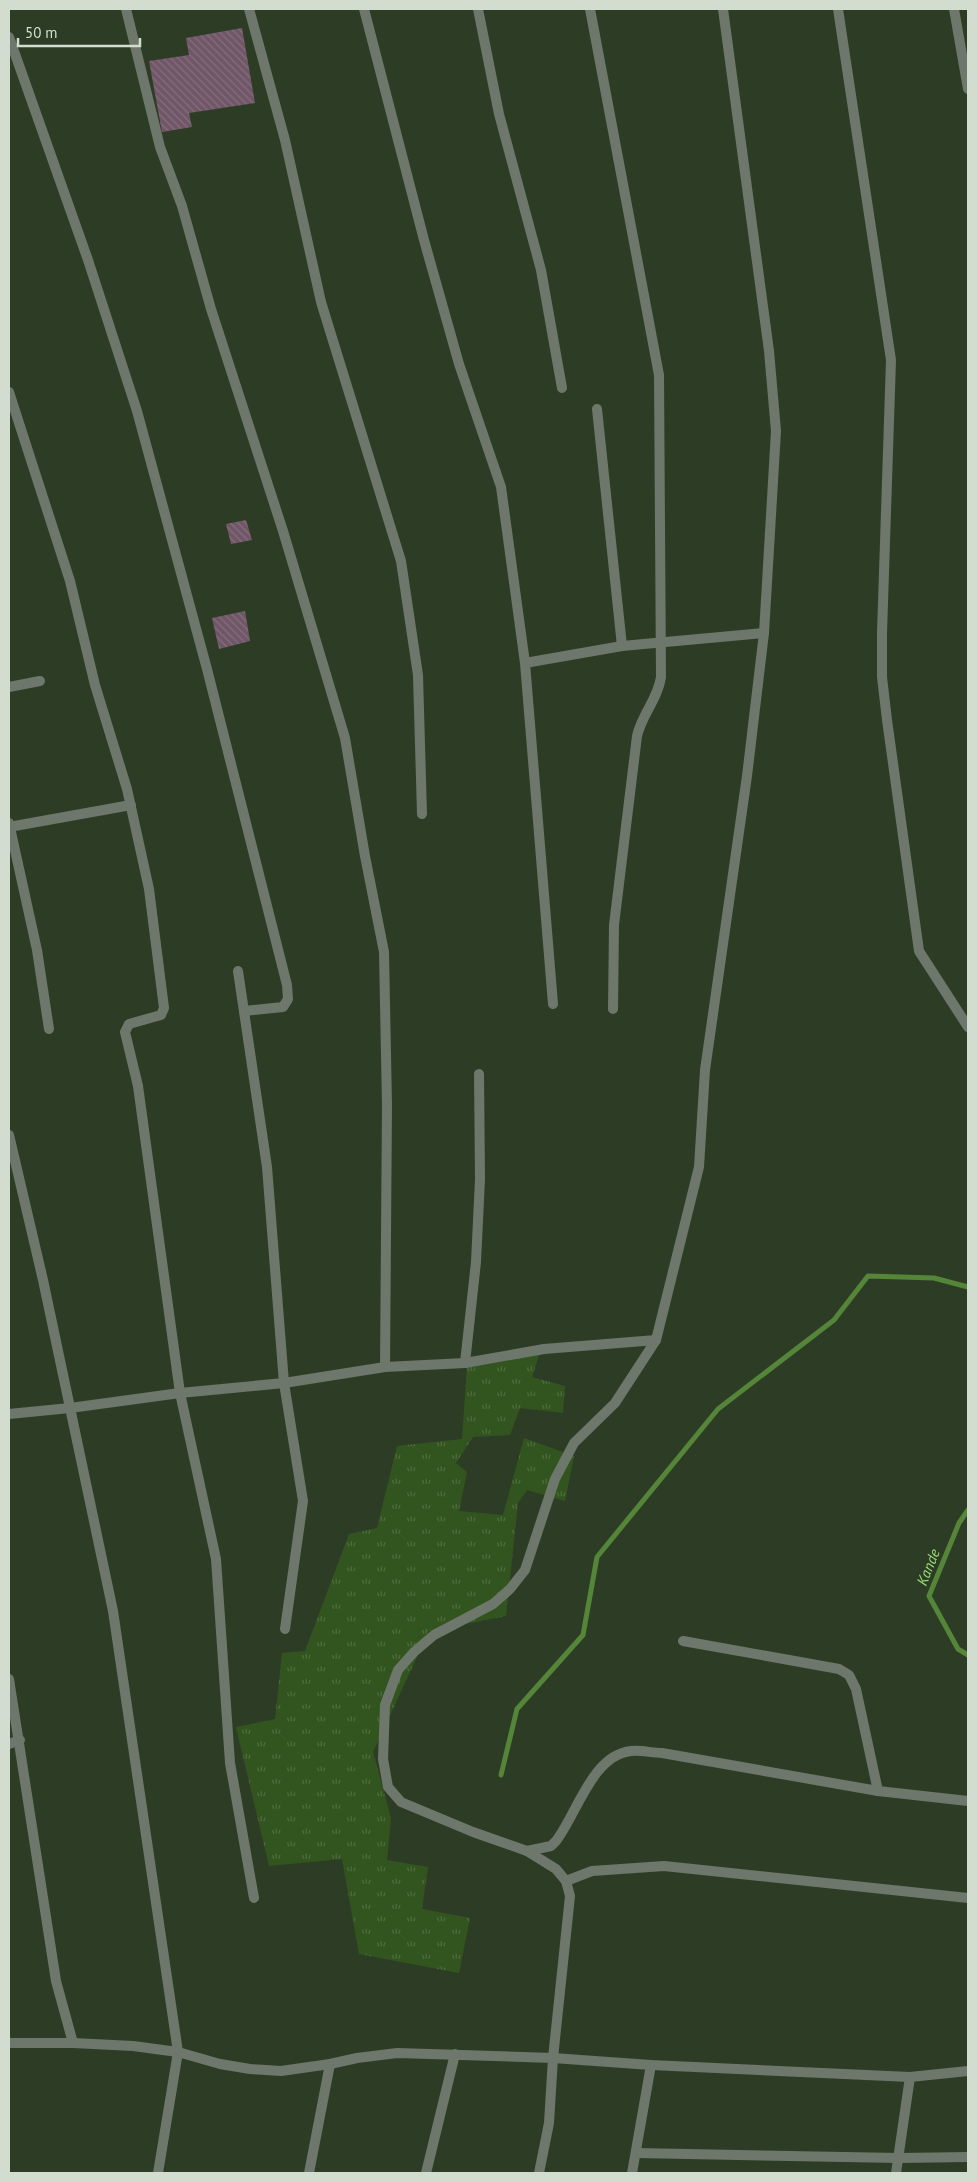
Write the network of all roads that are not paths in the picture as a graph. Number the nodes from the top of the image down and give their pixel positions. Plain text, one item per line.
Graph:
1 (126, 9) edge
2 (249, 9) edge
3 (364, 9) edge
4 (478, 9) edge
5 (590, 9) edge
6 (723, 9) edge
7 (838, 9) edge
8 (954, 9) edge
9 (9, 37) edge
10 (968, 89) edge
11 (562, 388) dead end
12 (9, 392) edge
13 (597, 409) dead end
14 (764, 633) junction
15 (661, 641) junction
16 (622, 646) junction
17 (525, 663) junction
18 (40, 681) dead end
19 (9, 687) edge
20 (130, 805) junction
21 (422, 814) dead end
22 (9, 826) edge
23 (238, 971) dead end
24 (553, 1004) dead end
25 (613, 1009) dead end
26 (244, 1011) junction
27 (968, 1028) edge
28 (49, 1029) dead end
29 (479, 1074) dead end
30 (9, 1135) edge
31 (656, 1340) junction
32 (465, 1363) junction
33 (385, 1367) junction
34 (284, 1383) junction
35 (180, 1393) junction
36 (70, 1408) junction
37 (9, 1414) edge
38 (284, 1629) dead end
39 (683, 1641) dead end
40 (9, 1679) edge
41 (20, 1740) junction
42 (9, 1744) edge
43 (878, 1791) junction
44 (968, 1801) edge
45 (526, 1851) junction
46 (566, 1881) junction
47 (254, 1898) dead end
48 (968, 1898) edge
49 (9, 2043) edge
50 (73, 2043) junction
51 (178, 2052) junction
52 (455, 2054) junction
53 (553, 2058) junction
54 (330, 2064) junction
55 (651, 2065) junction
56 (968, 2071) edge
57 (910, 2077) junction
58 (636, 2153) junction
59 (968, 2157) edge
60 (899, 2158) junction
61 (158, 2173) edge
62 (309, 2173) edge
63 (426, 2173) edge
64 (539, 2173) edge
65 (632, 2173) edge
66 (896, 2173) edge

1 - 33 street
2 - 21 street
3 - 17 street
4 - 11 street
5 - 15 street
6 - 14 street
7 - 27 street
8 - 10 street
9 - 26 street
12 - 20 street
13 - 16 street
14 - 15 street
14 - 31 street
15 - 16 street
15 - 25 street
16 - 17 street
17 - 24 street
18 - 19 street
20 - 22 street
20 - 35 street
22 - 28 street
23 - 26 street
26 - 34 street
29 - 32 street
30 - 36 street
31 - 32 street
31 - 45 street
32 - 33 street
33 - 34 street
34 - 35 street
34 - 38 street
35 - 36 street
35 - 47 street
36 - 37 street
36 - 51 street
39 - 43 street
40 - 41 street
41 - 42 street
41 - 50 street
43 - 44 street
43 - 45 street
45 - 46 street
46 - 48 street
46 - 53 street
49 - 50 street
50 - 51 street
51 - 54 street
51 - 61 street
52 - 53 street
52 - 54 street
52 - 63 street
53 - 55 street
53 - 64 street
54 - 62 street
55 - 57 street
55 - 58 street
56 - 57 street
57 - 60 street
58 - 60 street
58 - 65 street
59 - 60 street
60 - 66 street

